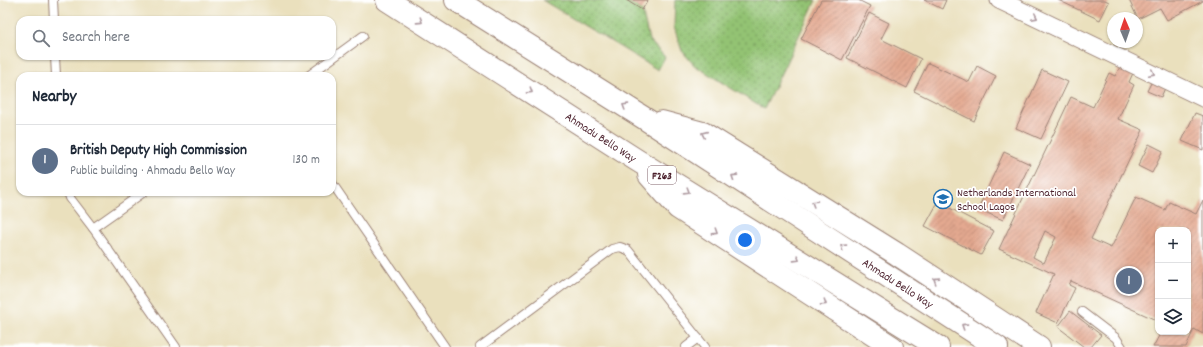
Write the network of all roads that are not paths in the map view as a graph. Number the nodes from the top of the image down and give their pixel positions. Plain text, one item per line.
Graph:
1 (53, 0) edge
2 (388, 0) edge
3 (456, 0) edge
4 (999, 0) edge
5 (54, 16) edge
6 (363, 36) dead end
7 (336, 56) edge
8 (55, 60) edge
9 (330, 60) edge
10 (56, 72) edge
11 (314, 72) edge
12 (1203, 98) edge
13 (644, 118) junction
14 (635, 159) junction
15 (336, 189) edge
16 (69, 196) edge
17 (138, 196) edge
18 (93, 228) junction
19 (1082, 312) dead end
20 (698, 338) junction
21 (176, 347) edge
22 (445, 347) edge
23 (480, 347) edge
24 (686, 347) edge
25 (705, 347) edge
26 (892, 347) edge
27 (938, 347) edge
28 (997, 347) edge
29 (1039, 347) edge
30 (1122, 347) edge

1 - 5 lane
2 -> 14 highway, Ahmadu Bello Way / F263
13 -> 3 highway, Ahmadu Bello Way
4 -> 12 street
6 - 7 lane
8 - 10 lane
9 - 11 lane
28 -> 13 highway, Ahmadu Bello Way
29 -> 13 highway
14 -> 26 highway
14 -> 27 highway, Ahmadu Bello Way / F263
15 - 22 lane
16 - 18 lane
17 - 18 lane
18 - 21 lane
19 - 30 lane
20 - 23 lane
20 - 24 lane
20 - 25 lane

